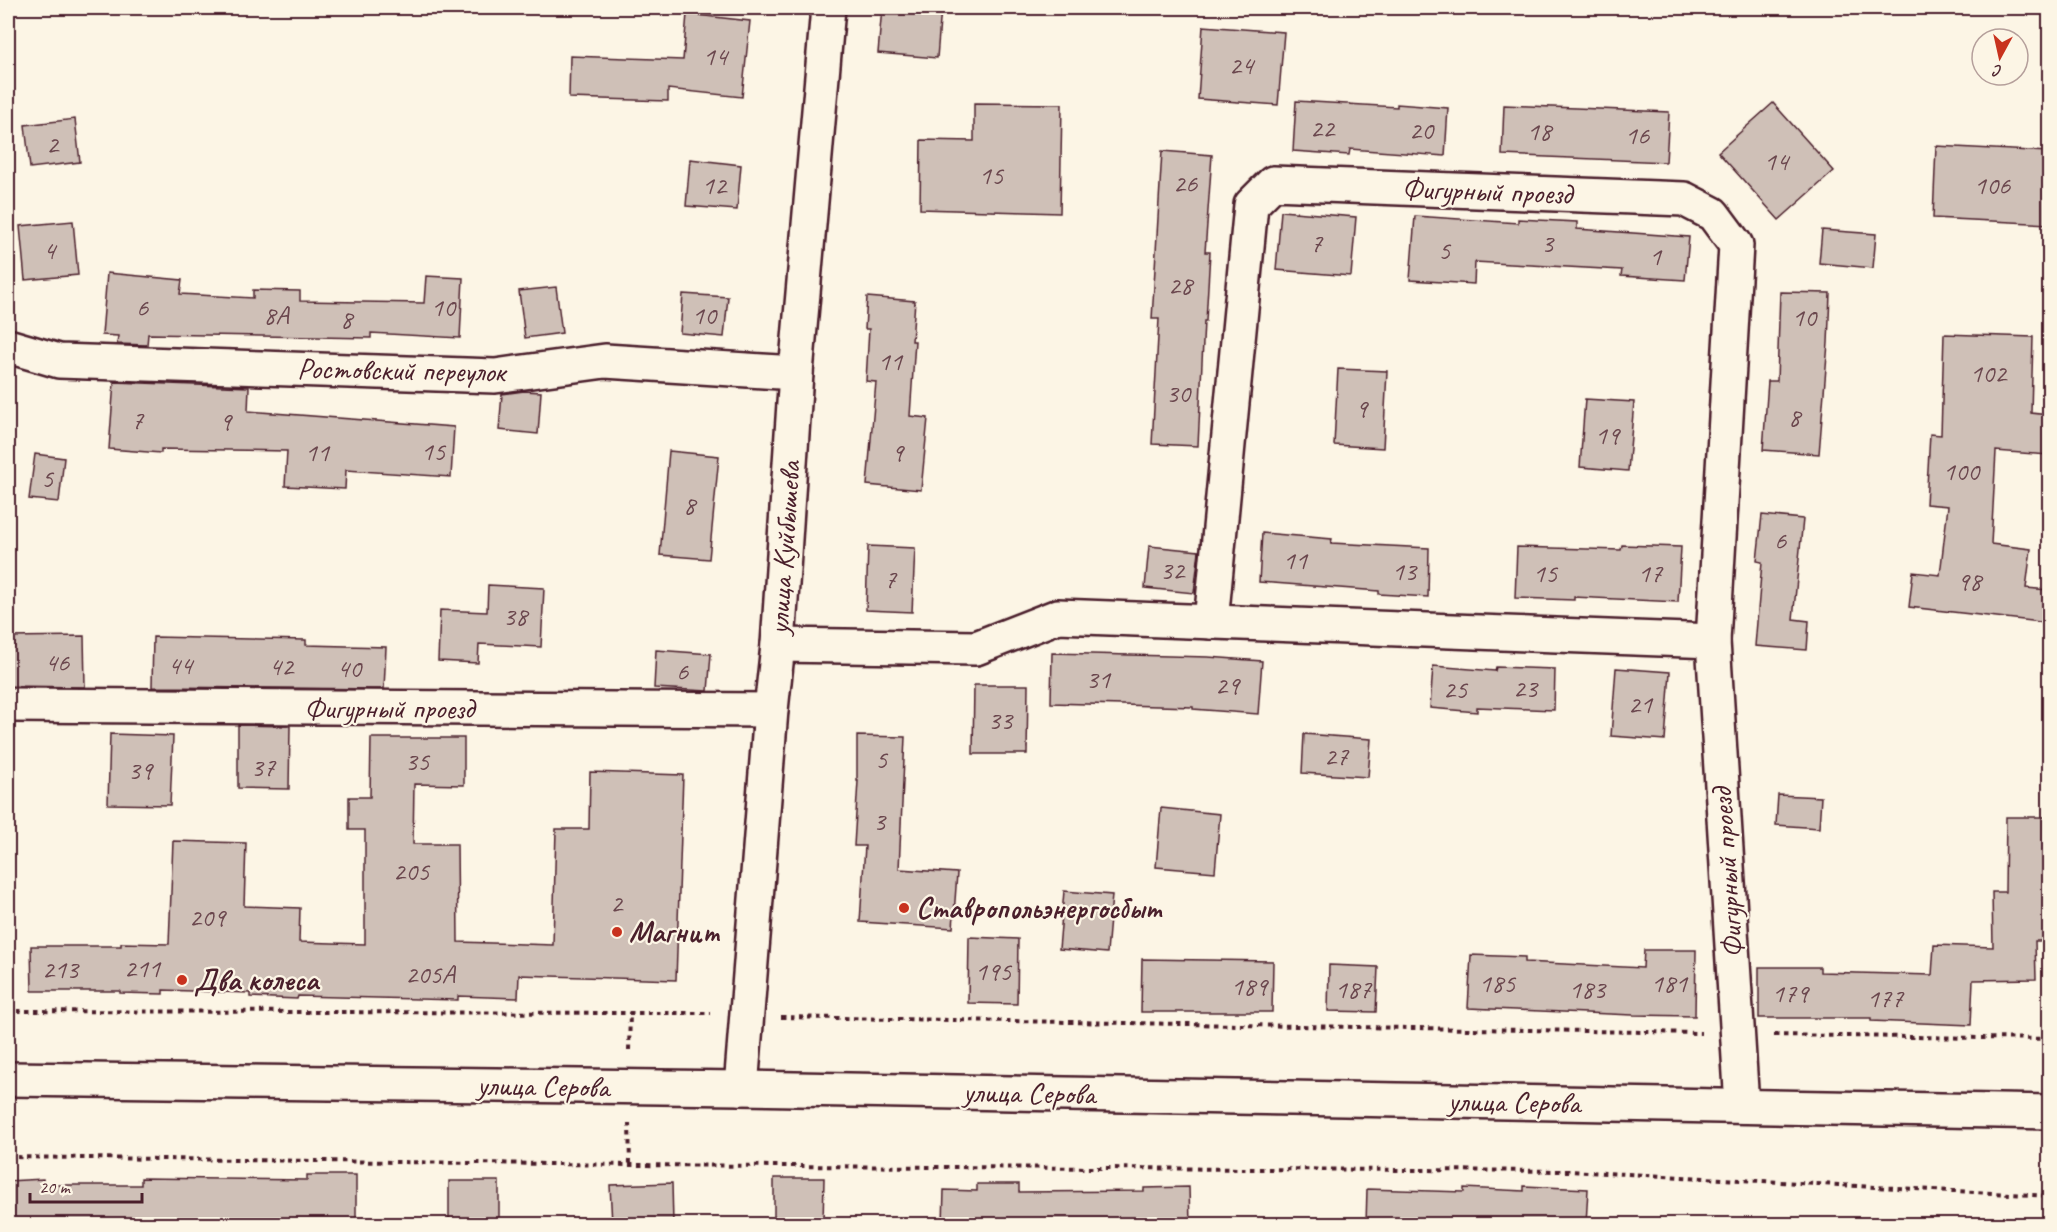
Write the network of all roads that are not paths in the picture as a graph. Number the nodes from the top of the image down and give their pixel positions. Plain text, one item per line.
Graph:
1 (828, 8) edge
2 (8, 346) edge
3 (796, 373) junction
4 (1211, 622) junction
5 (1713, 641) junction
6 (778, 645) junction
7 (8, 705) edge
8 (771, 710) junction
9 (8, 1079) edge
10 (741, 1088) junction
11 (1742, 1106) junction
12 (2049, 1112) edge

1 - 3 street, улица Куйбышева
2 - 3 street, Ростовский переулок
3 - 6 street, улица Куйбышева
4 - 5 street
4 - 5 street, Фигурный проезд
4 - 6 street
5 - 11 street, Фигурный проезд
6 - 8 street, улица Куйбышева
7 - 8 street, Фигурный проезд
8 - 10 street, улица Куйбышева
9 - 10 street, улица Серова
10 - 11 street, улица Серова
11 - 12 street, улица Серова

